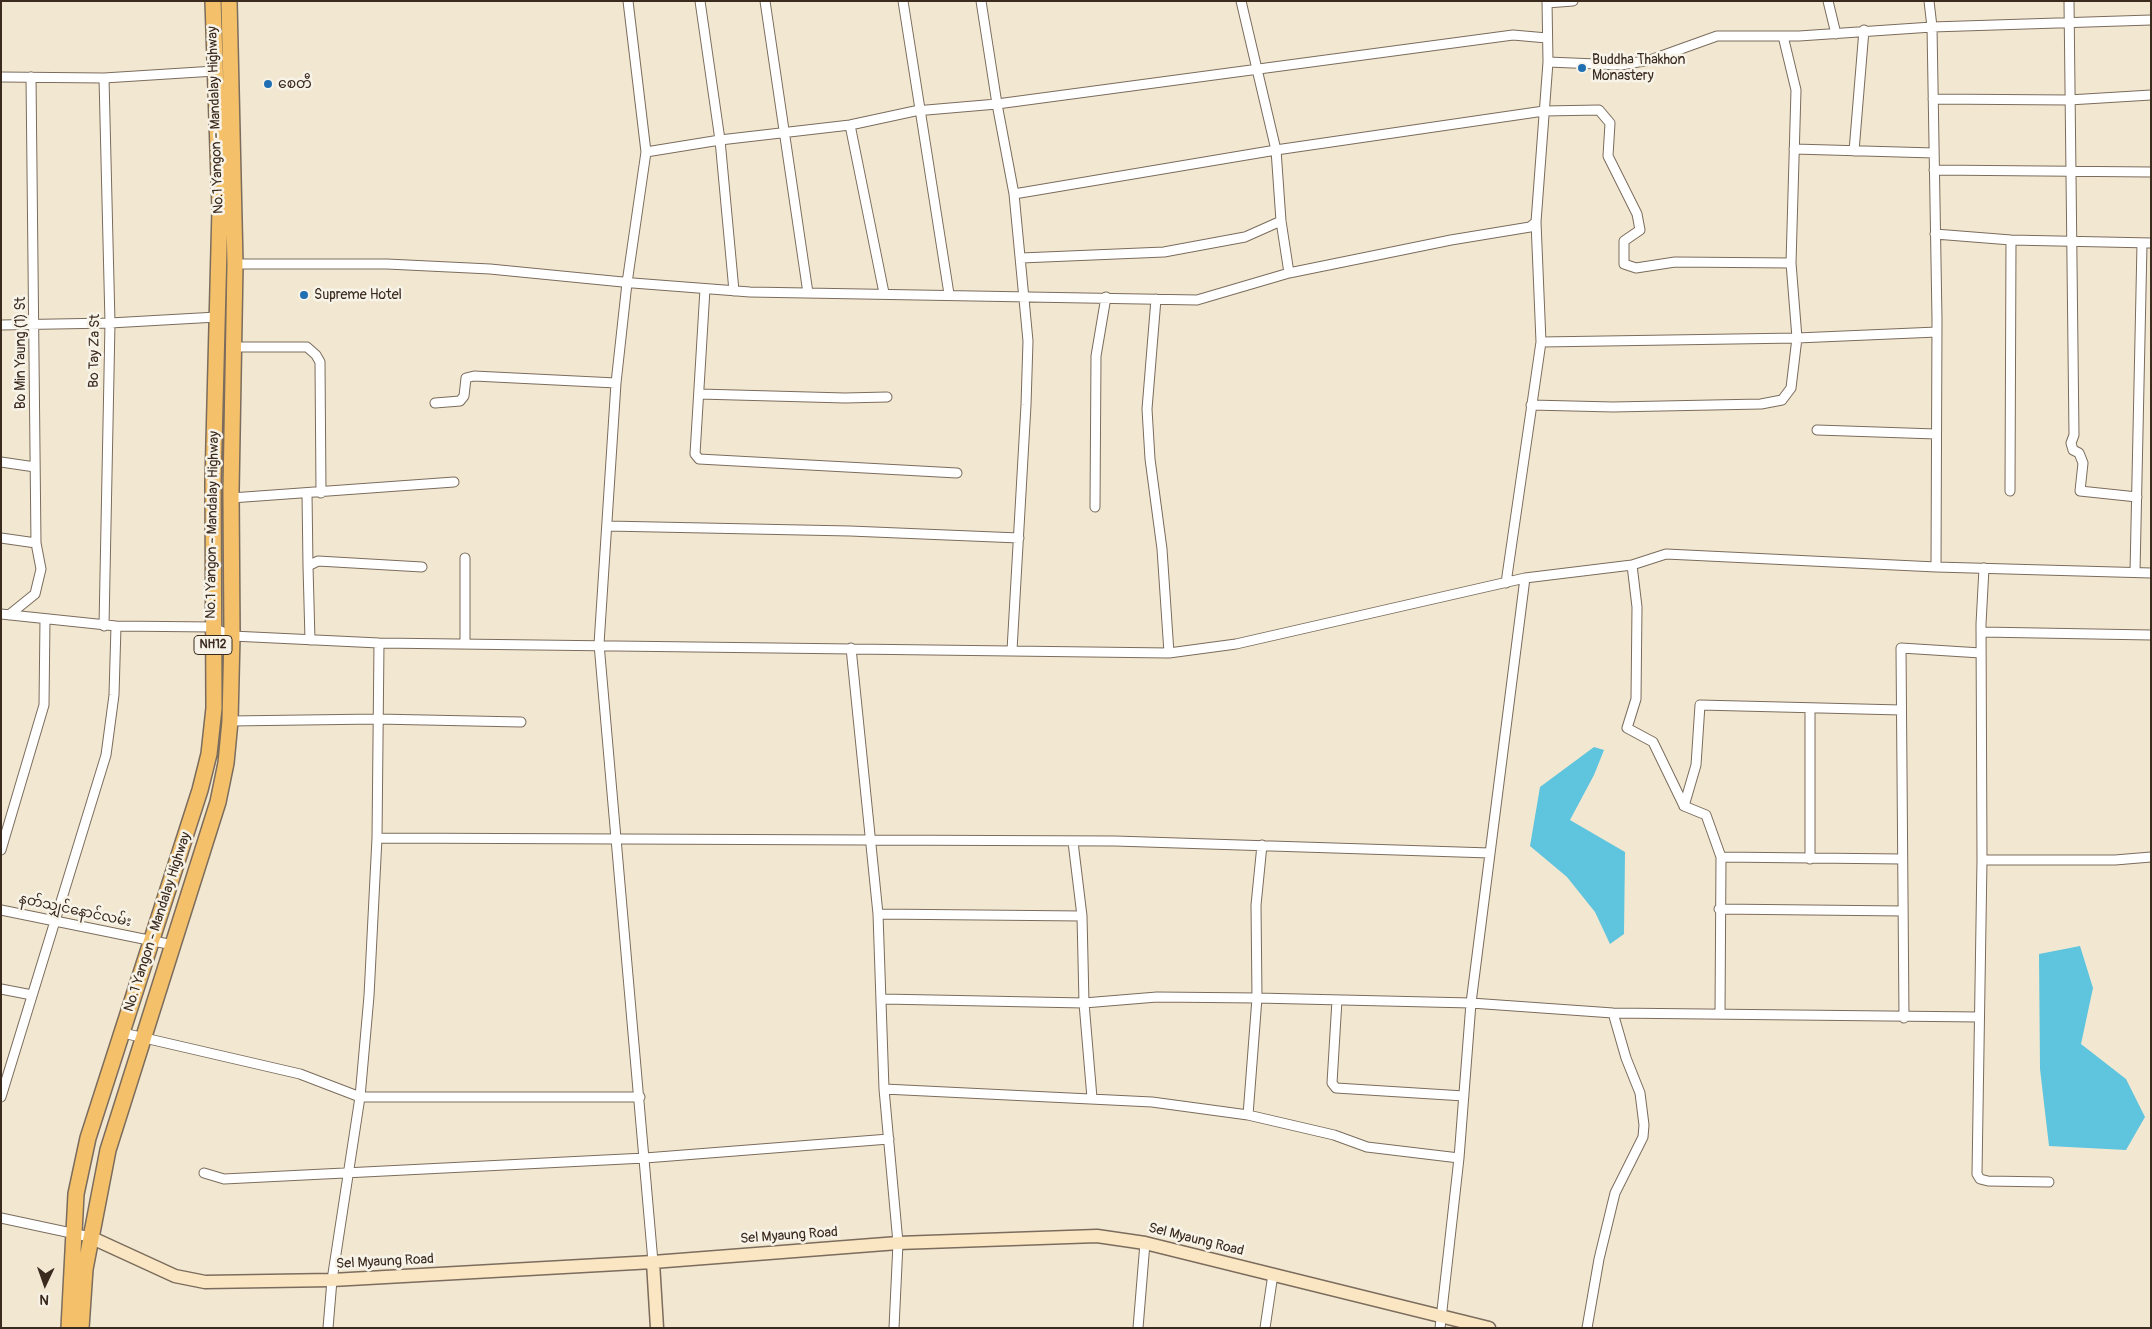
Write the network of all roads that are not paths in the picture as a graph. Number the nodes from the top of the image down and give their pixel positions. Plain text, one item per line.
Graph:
1 (213, 1) edge
2 (229, 1) edge
3 (628, 1) edge
4 (700, 1) edge
5 (765, 1) edge
6 (903, 1) edge
7 (981, 1) edge
8 (1241, 1) edge
9 (1573, 1) edge
10 (1828, 1) edge
11 (1929, 1) edge
12 (2069, 1) edge
13 (1547, 2) edge
14 (2151, 20) edge
15 (2069, 22) junction
16 (1932, 27) junction
17 (1864, 30) junction
18 (1836, 34) junction
19 (1783, 36) junction
20 (1547, 38) junction
21 (1548, 62) junction
22 (1258, 68) junction
23 (215, 71) junction
24 (1, 77) edge
25 (31, 77) junction
26 (104, 78) junction
27 (2151, 95) edge
28 (1933, 99) junction
29 (2069, 100) junction
30 (996, 104) junction
31 (920, 111) junction
32 (1544, 111) junction
33 (850, 125) junction
34 (786, 132) junction
35 (720, 140) junction
36 (1276, 150) junction
37 (1794, 150) junction
38 (1854, 151) junction
39 (646, 152) junction
40 (1934, 153) junction
41 (1934, 170) junction
42 (2072, 171) junction
43 (2151, 172) edge
44 (1014, 194) junction
45 (1281, 222) junction
46 (1536, 222) junction
47 (1936, 234) junction
48 (2011, 240) junction
49 (2072, 240) junction
50 (2146, 243) edge
51 (1021, 258) junction
52 (1791, 263) junction
53 (235, 264) junction
54 (1289, 273) junction
55 (628, 283) junction
56 (705, 289) junction
57 (734, 291) junction
58 (808, 292) junction
59 (884, 293) junction
60 (949, 294) junction
61 (1023, 295) junction
62 (1106, 297) junction
63 (1156, 299) junction
64 (217, 317) junction
65 (110, 323) junction
66 (35, 324) junction
67 (1, 325) edge
68 (1937, 332) junction
69 (1797, 338) junction
70 (1541, 342) junction
71 (233, 347) junction
72 (616, 382) junction
73 (699, 394) junction
74 (887, 397) dead end
75 (436, 403) dead end
76 (1531, 405) junction
77 (1817, 430) dead end
78 (1936, 434) junction
79 (1, 462) edge
80 (35, 468) junction
81 (957, 473) dead end
82 (454, 482) dead end
83 (2010, 491) dead end
84 (307, 492) junction
85 (321, 492) junction
86 (2137, 497) junction
87 (231, 498) junction
88 (1095, 507) dead end
89 (607, 526) junction
90 (1, 538) edge
91 (1019, 538) junction
92 (36, 543) junction
93 (465, 558) dead end
94 (1632, 564) junction
95 (308, 566) junction
96 (1936, 567) junction
97 (422, 568) dead end
98 (1984, 568) junction
99 (2135, 572) junction
100 (2151, 573) edge
101 (1525, 578) junction
102 (1506, 583) junction
103 (5, 614) edge
104 (45, 619) junction
105 (104, 626) junction
106 (116, 626) junction
107 (212, 627) junction
108 (1982, 632) junction
109 (2151, 635) edge
110 (232, 636) junction
111 (310, 640) junction
112 (379, 643) junction
113 (465, 644) junction
114 (599, 644) junction
115 (851, 648) junction
116 (1012, 650) junction
117 (1981, 652) junction
118 (1169, 653) junction
119 (1810, 708) junction
120 (1901, 710) junction
121 (377, 719) junction
122 (230, 722) junction
123 (521, 722) dead end
124 (1684, 806) junction
125 (187, 830) junction
126 (377, 838) junction
127 (869, 838) junction
128 (616, 839) junction
129 (206, 840) junction
130 (1073, 842) junction
131 (1262, 845) junction
132 (1, 850) edge
133 (1490, 853) junction
134 (1720, 857) junction
135 (2151, 857) edge
136 (1810, 859) junction
137 (1902, 859) junction
138 (1982, 860) junction
139 (1720, 909) junction
140 (1, 910) edge
141 (1903, 911) junction
142 (878, 914) junction
143 (1082, 916) junction
144 (55, 922) junction
145 (152, 941) junction
146 (173, 944) junction
147 (1, 989) edge
148 (32, 995) junction
149 (1257, 998) junction
150 (882, 1000) junction
151 (1337, 1000) junction
152 (1084, 1003) junction
153 (1471, 1003) junction
154 (1613, 1013) junction
155 (1720, 1014) junction
156 (1979, 1017) junction
157 (1904, 1018) junction
158 (123, 1033) junction
159 (143, 1038) junction
160 (6, 1067) edge
161 (884, 1089) junction
162 (1464, 1096) junction
163 (1, 1097) edge
164 (640, 1097) junction
165 (360, 1098) junction
166 (1092, 1098) junction
167 (1248, 1115) junction
168 (888, 1138) junction
169 (645, 1158) junction
170 (1459, 1158) junction
171 (204, 1172) dead end
172 (348, 1172) junction
173 (2049, 1182) dead end
174 (1, 1218) edge
175 (75, 1234) junction
176 (90, 1237) junction
177 (898, 1243) junction
178 (1145, 1243) junction
179 (653, 1262) junction
180 (1273, 1274) junction
181 (332, 1280) junction
182 (1441, 1322) edge
183 (68, 1328) edge
184 (81, 1328) edge
185 (328, 1328) edge
186 (657, 1328) edge
187 (894, 1328) edge
188 (1138, 1328) edge
189 (1265, 1328) edge
190 (1489, 1328) edge
191 (1587, 1328) edge

1 - 23 highway, No.1 Yangon - Mandalay Highway / NH12
2 - 53 highway, No.1 Yangon - Mandalay Highway / NH12
3 - 39 street
4 - 35 street
5 - 34 street
6 - 31 street
7 - 30 street
8 - 22 street
9 - 13 street
10 - 18 street
11 - 16 street
12 - 15 street
13 - 20 street
14 - 15 street
15 - 16 street
15 - 29 street
16 - 17 street
16 - 28 street
17 - 18 street
17 - 38 street
18 - 19 street
19 - 21 street
19 - 37 street
20 - 21 street
20 - 22 street
21 - 32 street
22 - 30 street
22 - 36 street
23 - 26 street
23 - 64 highway, No.1 Yangon - Mandalay Highway / NH12
24 - 25 street
25 - 26 street
25 - 66 street, Bo Min Yaung (1) St
26 - 65 street, Bo Tay Za St
27 - 29 street
28 - 29 street
28 - 40 street
29 - 42 street
30 - 31 street
30 - 44 street
31 - 33 street
31 - 60 street
32 - 36 street
32 - 46 street
32 - 52 street
33 - 34 street
33 - 59 street
34 - 35 street
34 - 58 street
35 - 39 street
35 - 57 street
36 - 44 street
36 - 45 street
37 - 38 street
37 - 52 street
38 - 40 street
39 - 55 street
40 - 41 street
41 - 42 street
41 - 47 street
42 - 43 street
42 - 49 street
44 - 51 street
45 - 51 street
45 - 54 street
46 - 54 street
46 - 70 street
47 - 48 street
47 - 68 street
48 - 49 street
48 - 83 street
49 - 50 street
49 - 86 street
50 - 86 street
51 - 61 street
52 - 69 street
53 - 55 street
53 - 71 highway, No.1 Yangon - Mandalay Highway / NH12
54 - 63 street
55 - 56 street
55 - 72 street
56 - 57 street
56 - 73 street
57 - 58 street
58 - 59 street
59 - 60 street
60 - 61 street
61 - 62 street
61 - 91 street
62 - 63 street
62 - 88 street
63 - 118 street
64 - 65 street
64 - 107 highway, No.1 Yangon - Mandalay Highway / NH12
65 - 66 street
65 - 105 street, Bo Tay Za St
66 - 67 street
66 - 80 street, Bo Min Yaung (1) St
68 - 69 street
68 - 78 street
69 - 70 street
69 - 76 street
70 - 76 street
71 - 85 street
71 - 87 highway, No.1 Yangon - Mandalay Highway / NH12
72 - 75 street
72 - 89 street
73 - 74 street
73 - 81 street
76 - 102 street
77 - 78 street
78 - 96 street
79 - 80 street
80 - 92 street, Bo Min Yaung (1) St
82 - 85 street
84 - 85 street
84 - 87 street
84 - 95 street
86 - 99 street
87 - 110 highway, No.1 Yangon - Mandalay Highway / NH12
89 - 91 street
89 - 114 street
90 - 92 street
91 - 116 street
92 - 103 street, Bo Min Yaung (1) St
93 - 113 street
94 - 96 street
94 - 101 street
94 - 124 street
95 - 97 street
95 - 111 street
96 - 98 street
98 - 99 street
98 - 108 street
99 - 100 street
101 - 102 street
101 - 133 street
102 - 118 street
103 - 104 street
104 - 105 street
104 - 132 street
105 - 106 street
106 - 107 street
106 - 144 street
107 - 110 street
107 - 125 highway, No.1 Yangon - Mandalay Highway / NH12
108 - 109 street
108 - 117 street
110 - 111 street
110 - 122 highway, No.1 Yangon - Mandalay Highway / NH12
111 - 112 street
112 - 113 street
112 - 121 street
113 - 114 street
114 - 115 street
114 - 128 street
115 - 116 street
115 - 127 street
116 - 118 street
117 - 120 street
117 - 138 street
119 - 120 street
119 - 124 street
119 - 136 street
120 - 137 street
121 - 122 street
121 - 123 street
121 - 126 street
122 - 129 highway, No.1 Yangon - Mandalay Highway / NH12
124 - 134 street
125 - 129 highway
125 - 145 highway, No.1 Yangon - Mandalay Highway / NH12
126 - 128 street
126 - 165 street
127 - 128 street
127 - 130 street
127 - 142 street
128 - 164 street
129 - 146 highway, No.1 Yangon - Mandalay Highway / NH12
130 - 131 street
130 - 143 street
131 - 133 street
131 - 149 street
133 - 153 street
134 - 136 street
134 - 139 street
135 - 138 street
136 - 137 street
137 - 141 street
138 - 156 street
139 - 141 street
139 - 155 street
140 - 144 street, နတ်သျှင်နောင်လမ်း
141 - 157 street
142 - 143 street
142 - 150 street
143 - 152 street
144 - 145 street, နတ်သျှင်နောင်လမ်း
144 - 148 street
145 - 146 street, နတ်သျှင်နောင်လမ်း
145 - 158 highway, No.1 Yangon - Mandalay Highway / NH12
146 - 159 highway, No.1 Yangon - Mandalay Highway / NH12
147 - 148 street
148 - 160 street
149 - 151 street
149 - 152 street
149 - 167 street
150 - 152 street
150 - 161 street
151 - 153 street
151 - 162 street
152 - 166 street
153 - 154 street
153 - 162 street
154 - 155 street
154 - 191 street
155 - 157 street
156 - 157 street
156 - 173 street
158 - 159 street
158 - 175 highway, No.1 Yangon - Mandalay Highway / NH12
159 - 165 street
159 - 176 highway, No.1 Yangon - Mandalay Highway / NH12
160 - 163 street
161 - 166 street
161 - 168 street
162 - 170 street
164 - 165 street
164 - 169 street
165 - 172 street
166 - 167 street
167 - 170 street
168 - 169 street
168 - 177 street
169 - 172 street
169 - 179 street
170 - 182 street
171 - 172 street
172 - 181 street
174 - 175 street
175 - 176 street
175 - 183 highway, No.1 Yangon - Mandalay Highway / NH12
176 - 181 main road, Sel Myaung Road
176 - 184 highway, No.1 Yangon - Mandalay Highway / NH12
177 - 178 main road, Sel Myaung Road
177 - 179 main road, Sel Myaung Road
177 - 187 street
178 - 180 main road, Sel Myaung Road
178 - 188 street
179 - 181 main road, Sel Myaung Road
179 - 186 main road
180 - 182 main road, Sel Myaung Road
180 - 189 street
181 - 185 street
182 - 190 main road, Sel Myaung Road

